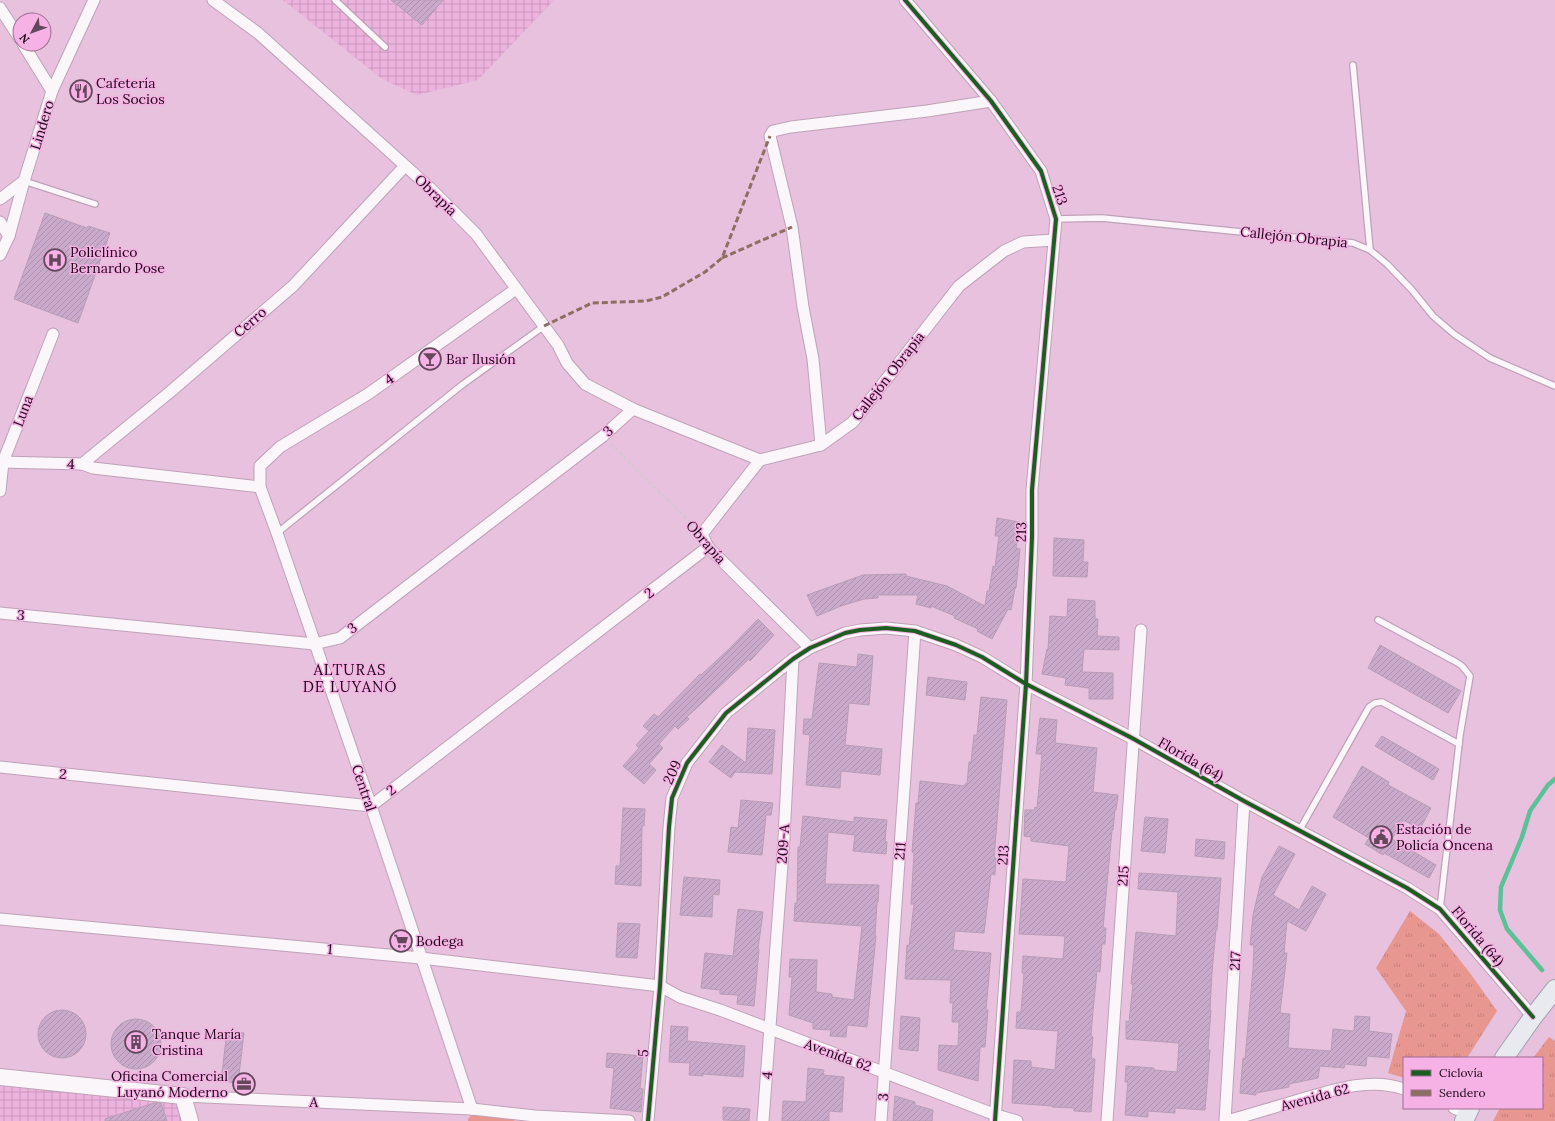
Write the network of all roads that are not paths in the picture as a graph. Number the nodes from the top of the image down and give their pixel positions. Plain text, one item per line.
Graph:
1 (94, 0) edge
2 (213, 0) edge
3 (335, 0) edge
4 (905, 0) edge
5 (0, 8) edge
6 (12, 27) edge
7 (385, 47) dead end
8 (28, 52) edge
9 (1353, 65) dead end
10 (52, 91) junction
11 (992, 101) junction
12 (405, 166) junction
13 (24, 181) junction
14 (0, 199) edge
15 (95, 204) dead end
16 (1056, 219) junction
17 (0, 222) edge
18 (9, 236) junction
19 (1054, 240) junction
20 (1370, 250) junction
21 (0, 255) edge
22 (516, 288) junction
23 (544, 326) junction
24 (54, 334) dead end
25 (1555, 386) edge
26 (633, 409) junction
27 (821, 445) junction
28 (760, 460) junction
29 (2, 462) edge
30 (82, 464) junction
31 (260, 466) joint
32 (260, 487) junction
33 (0, 491) edge
34 (277, 533) junction
35 (708, 547) junction
36 (0, 613) edge
37 (1378, 620) dead end
38 (1141, 630) dead end
39 (916, 631) junction
40 (314, 644) junction
41 (810, 648) junction
42 (793, 659) junction
43 (1026, 684) junction
44 (1132, 738) junction
45 (1460, 744) junction
46 (0, 767) edge
47 (1244, 801) junction
48 (370, 806) junction
49 (1299, 831) junction
50 (1440, 909) junction
51 (0, 919) edge
52 (421, 958) junction
53 (660, 986) junction
54 (1555, 989) edge
55 (1538, 1010) junction
56 (770, 1030) junction
57 (1505, 1057) edge
58 (884, 1072) junction
59 (0, 1077) edge
60 (1403, 1089) edge
61 (183, 1096) junction
62 (472, 1109) junction
63 (995, 1118) edge
64 (535, 1119) edge
65 (190, 1121) edge
66 (629, 1121) edge
67 (648, 1121) edge
68 (763, 1121) edge
69 (881, 1121) edge
70 (1017, 1121) edge
71 (1107, 1121) edge
72 (1226, 1121) edge

1 - 10 street, Lindero
2 - 12 street, Obrapía
3 - 7 lane
4 - 11 street, 213
5 - 6 street
8 - 10 street
9 - 20 lane
10 - 13 street, Lindero
11 - 16 street, 213
11 - 27 street
12 - 22 street, Obrapía
12 - 30 street, Cerro
13 - 14 street
13 - 15 lane
13 - 18 street, Lindero
16 - 19 street, 213
16 - 20 lane, Callejón Obrapia
17 - 18 street
18 - 21 street, Lindero
19 - 27 street, Callejón Obrapia
19 - 43 street, 213
20 - 25 lane, Callejón Obrapia
22 - 23 street, Obrapía
22 - 31 street, 4
23 - 26 street, Obrapía
23 - 34 lane
24 - 29 street, Luna
26 - 28 street
26 - 40 street, 3
27 - 28 street, Callejón Obrapia
28 - 35 street, Obrapía
29 - 30 street, 4
29 - 33 street, Luna
30 - 32 street, 4
31 - 32 street, Central
32 - 34 street, Central
34 - 40 street, Central
35 - 41 street, Obrapía
35 - 48 street, 2
36 - 40 street, 3
37 - 45 lane
38 - 44 street, 215
39 - 41 street, Florida (64)
39 - 43 street, Florida (64)
39 - 58 street, 211
40 - 48 street, Central
41 - 42 street, Florida (64)
42 - 53 street, 209
42 - 56 street, 209-A
43 - 44 street, Florida (64)
43 - 63 street, 213
44 - 47 street, Florida (64)
44 - 71 street, 215
45 - 49 lane
45 - 50 lane
46 - 48 street, 2
47 - 49 street, Florida (64)
47 - 72 street, 217
48 - 52 street, Central
49 - 50 street, Florida (64)
50 - 55 street, Florida (64)
51 - 52 street, 1
52 - 53 street, 1
52 - 62 street, Central
53 - 56 street, Avenida 62
53 - 67 street, 5
54 - 55 main road
55 - 57 main road
56 - 58 street, Avenida 62
56 - 68 street, 4
58 - 63 street, Avenida 62
58 - 69 street, 3
59 - 61 street, A
60 - 72 street, Avenida 62
61 - 62 street, A
61 - 65 street
62 - 64 street, A
63 - 70 street, Avenida 62
64 - 66 street, A

